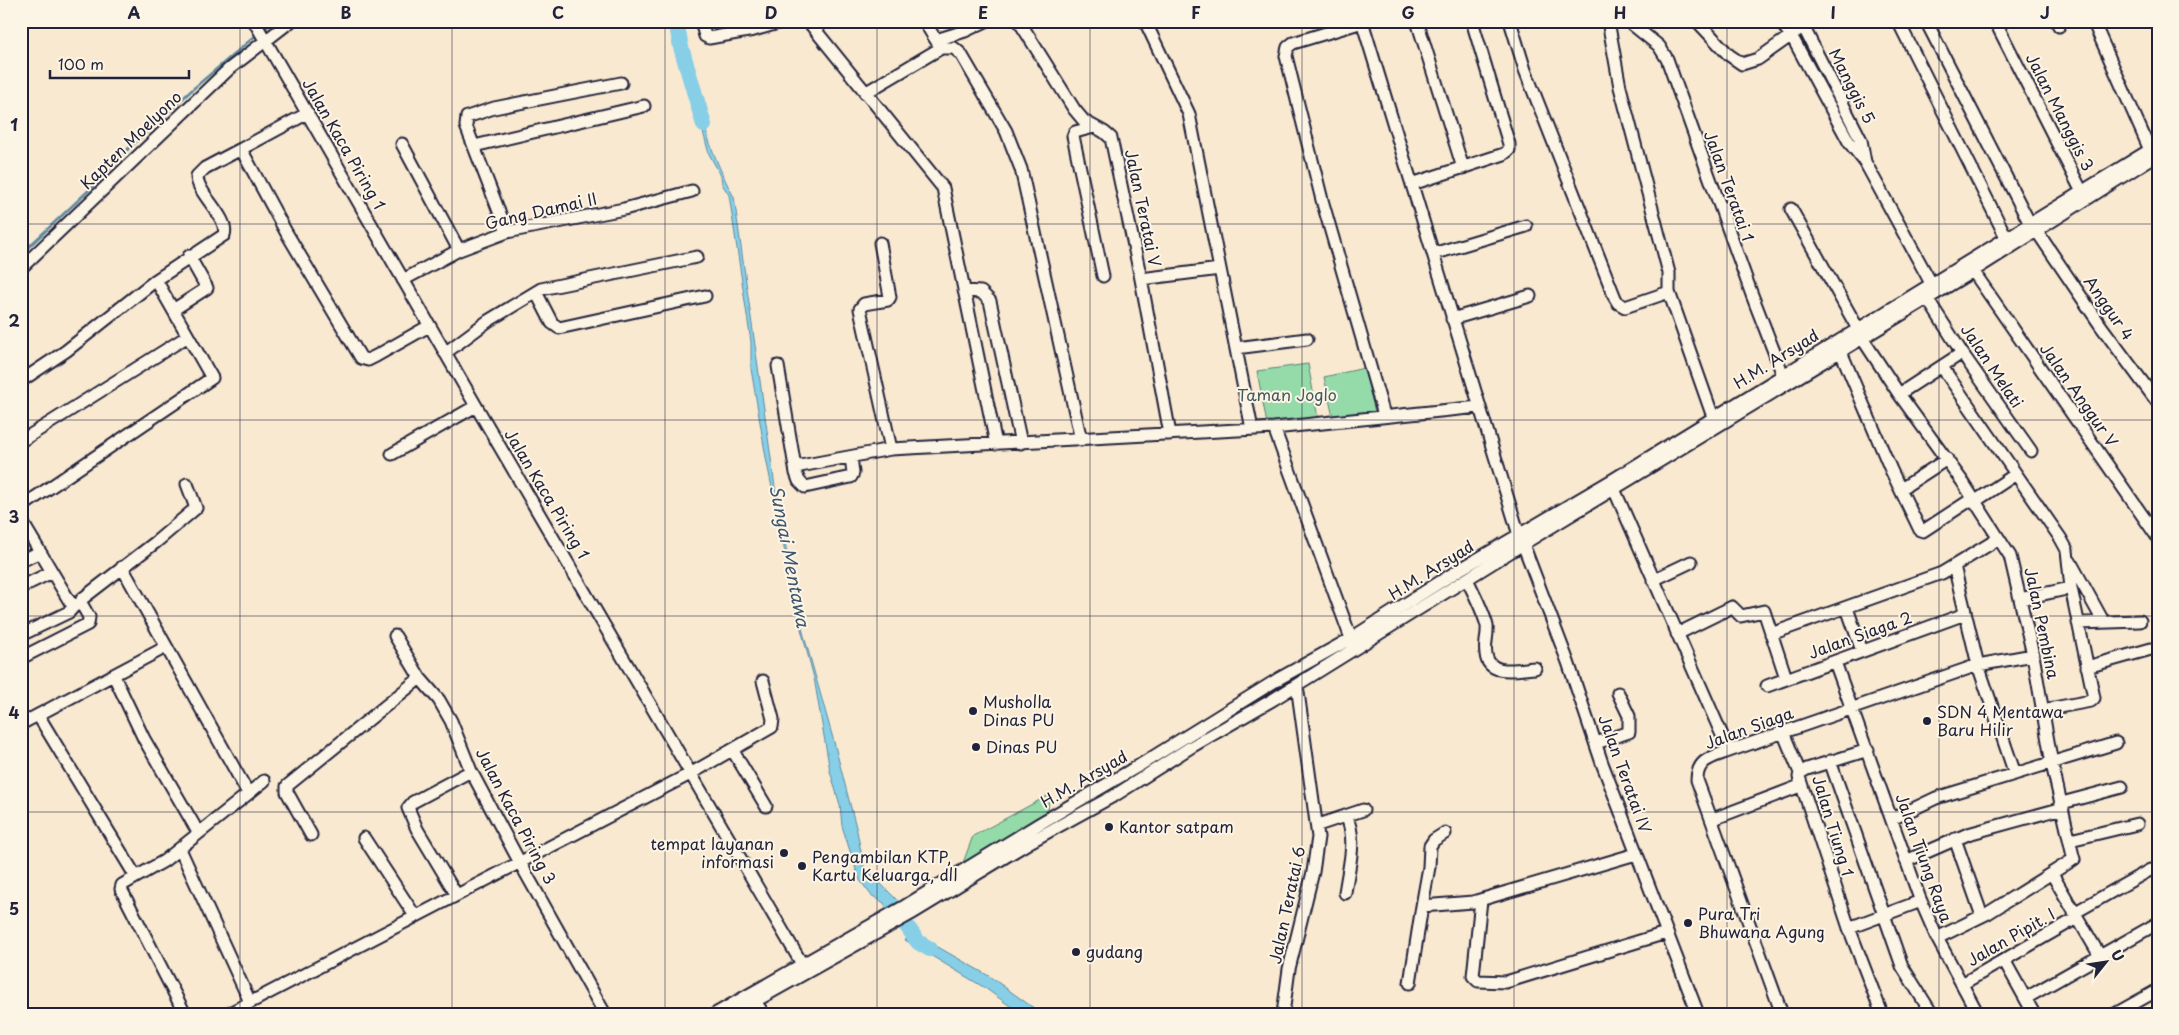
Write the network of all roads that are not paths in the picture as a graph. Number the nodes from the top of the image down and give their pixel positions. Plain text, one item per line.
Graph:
1 (254, 21) edge
2 (290, 21) edge
3 (700, 21) edge
4 (785, 21) edge
5 (808, 21) edge
6 (924, 21) edge
7 (986, 21) edge
8 (1019, 21) edge
9 (1145, 21) edge
10 (1417, 21) edge
11 (1472, 21) edge
12 (1510, 21) edge
13 (1608, 21) edge
14 (1628, 21) edge
15 (1698, 21) edge
16 (1779, 21) edge
17 (1898, 21) edge
18 (1926, 21) edge
19 (1995, 21) edge
20 (2093, 21) edge
21 (1364, 22) edge
22 (1804, 25) edge
23 (1791, 35) junction
24 (265, 40) junction
25 (939, 44) junction
26 (621, 83) dead end
27 (865, 94) junction
28 (644, 106) dead end
29 (308, 113) junction
30 (1094, 127) junction
31 (402, 144) dead end
32 (474, 146) junction
33 (241, 149) junction
34 (2155, 150) edge
35 (1865, 162) junction
36 (1463, 168) junction
37 (1412, 184) junction
38 (692, 191) dead end
39 (2082, 192) junction
40 (1791, 209) dead end
41 (1526, 226) dead end
42 (2033, 227) junction
43 (507, 232) junction
44 (2007, 239) junction
45 (880, 243) dead end
46 (459, 250) junction
47 (1433, 254) junction
48 (189, 256) junction
49 (697, 257) dead end
50 (21, 268) edge
51 (1220, 269) junction
52 (1973, 271) junction
53 (1103, 276) dead end
54 (1141, 279) junction
55 (156, 280) junction
56 (403, 280) junction
57 (1932, 285) junction
58 (964, 290) junction
59 (536, 292) junction
60 (1669, 292) junction
61 (705, 296) dead end
62 (1530, 296) dead end
63 (1927, 298) junction
64 (173, 310) junction
65 (1452, 319) junction
66 (429, 326) junction
67 (1860, 333) junction
68 (188, 336) junction
69 (1307, 339) dead end
70 (1236, 348) junction
71 (1840, 352) junction
72 (445, 353) junction
73 (1962, 353) junction
74 (1819, 358) junction
75 (778, 366) dead end
76 (1942, 367) junction
77 (1783, 375) junction
78 (21, 382) edge
79 (1899, 394) junction
80 (2158, 403) edge
81 (476, 406) junction
82 (1479, 408) junction
83 (1384, 416) junction
84 (1713, 417) junction
85 (1274, 428) junction
86 (1252, 429) junction
87 (1170, 434) junction
88 (1081, 440) junction
89 (21, 441) edge
90 (1021, 443) junction
91 (996, 444) junction
92 (891, 449) junction
93 (2031, 451) dead end
94 (392, 454) dead end
95 (851, 457) junction
96 (1947, 459) junction
97 (795, 467) junction
98 (2016, 474) junction
99 (187, 484) dead end
100 (1614, 489) junction
101 (1901, 490) junction
102 (1973, 500) junction
103 (21, 507) edge
104 (21, 520) edge
105 (1998, 538) junction
106 (2158, 538) edge
107 (1521, 540) junction
108 (40, 552) junction
109 (2067, 555) junction
110 (21, 561) edge
111 (1691, 562) dead end
112 (1954, 566) junction
113 (122, 567) junction
114 (52, 572) junction
115 (1467, 579) junction
116 (1653, 580) junction
117 (21, 587) edge
118 (2071, 588) junction
119 (2020, 599) junction
120 (78, 605) junction
121 (1847, 608) junction
122 (1965, 614) junction
123 (2103, 621) junction
124 (2140, 621) dead end
125 (2078, 623) junction
126 (1677, 634) junction
127 (1771, 634) junction
128 (21, 635) edge
129 (395, 636) dead end
130 (1352, 643) junction
131 (166, 647) junction
132 (2151, 649) dead end
133 (1862, 651) junction
134 (2033, 655) junction
135 (21, 658) edge
136 (1835, 662) junction
137 (1978, 665) junction
138 (2086, 667) junction
139 (1536, 668) dead end
140 (114, 676) junction
141 (420, 678) junction
142 (1786, 678) junction
143 (763, 681) dead end
144 (1297, 684) junction
145 (1766, 686) dead end
146 (1618, 693) dead end
147 (1853, 708) junction
148 (2044, 710) junction
149 (38, 715) junction
150 (21, 724) edge
151 (1783, 732) junction
152 (1596, 743) junction
153 (2116, 743) dead end
154 (1868, 750) junction
155 (733, 751) junction
156 (1729, 751) junction
157 (1830, 761) junction
158 (2052, 764) junction
159 (472, 771) junction
160 (1800, 773) junction
161 (690, 774) junction
162 (2015, 774) junction
163 (264, 781) dead end
164 (1800, 786) junction
165 (2122, 787) dead end
166 (248, 793) junction
167 (766, 806) dead end
168 (2062, 806) junction
169 (1363, 810) dead end
170 (1346, 816) junction
171 (1712, 819) junction
172 (1892, 819) junction
173 (2137, 824) dead end
174 (1318, 825) junction
175 (198, 832) junction
176 (1446, 833) dead end
177 (311, 835) dead end
178 (364, 838) dead end
179 (1955, 839) junction
180 (2070, 840) junction
181 (180, 849) junction
182 (1636, 854) junction
183 (1906, 860) junction
184 (519, 861) junction
185 (2150, 870) dead end
186 (2052, 874) junction
187 (136, 877) junction
188 (1345, 893) dead end
189 (456, 894) junction
190 (1481, 900) junction
191 (1921, 901) junction
192 (1422, 906) junction
193 (908, 910) junction
194 (1883, 914) junction
195 (414, 916) junction
196 (1982, 916) junction
197 (2076, 916) junction
198 (890, 920) junction
199 (2158, 922) edge
200 (1849, 928) junction
201 (1666, 933) junction
202 (1937, 938) junction
203 (2100, 956) junction
204 (2004, 960) junction
205 (802, 964) junction
206 (1410, 983) dead end
207 (1962, 984) junction
208 (2158, 990) edge
209 (2026, 998) junction
210 (755, 1000) junction
211 (250, 1002) junction
212 (185, 1014) edge
213 (228, 1014) edge
214 (605, 1014) edge
215 (715, 1014) edge
216 (732, 1014) edge
217 (763, 1014) edge
218 (1284, 1014) edge
219 (1698, 1014) edge
220 (1782, 1014) edge
221 (1882, 1014) edge
222 (1932, 1014) edge
223 (1978, 1014) edge
224 (2034, 1014) edge
225 (2115, 1014) edge

1 - 24 street, Jalan Kaca Piring 1
2 - 24 street, Kapten Moelyono
3 - 4 street
5 - 27 street
6 - 25 street
7 - 25 street
8 - 30 street, Jalan Teratai V
9 - 51 street
10 - 36 street
11 - 36 street
12 - 60 street
13 - 60 street
14 - 77 street, Jalan Teratai 1
15 - 23 street, Manggis 5
16 - 23 street, Manggis 5
17 - 44 street
18 - 42 street, Anggur 4
19 - 39 street, Jalan Manggis 3
20 - 34 street
21 - 37 street, Jalan Teratai IV
21 - 83 street
22 - 23 street, Manggis 5
22 - 35 street, Manggis 5
23 - 35 street, Manggis 5
24 - 29 street, Jalan Kaca Piring 1
24 - 50 street, Kapten Moelyono
25 - 27 street
25 - 88 street
26 - 32 street
27 - 58 street
28 - 32 street
29 - 33 street
29 - 56 street, Jalan Kaca Piring 1
30 - 53 street
30 - 54 street, Jalan Teratai V
31 - 46 street
32 - 43 street
33 - 48 street
33 - 66 street
34 - 39 street, H.M. Arsyad
34 - 42 street, H.M. Arsyad
35 - 57 street, Manggis 5
36 - 37 street
37 - 47 street, Jalan Teratai IV
38 - 43 street, Gang Damai II
39 - 42 street, H.M. Arsyad
40 - 67 street, Jalan Pembina
41 - 47 street
42 - 44 street, H.M. Arsyad
42 - 52 street, H.M. Arsyad
42 - 80 street, Anggur 4
43 - 46 street, Gang Damai II
44 - 57 street, H.M. Arsyad
45 - 92 street
46 - 56 street, Gang Damai II
47 - 65 street, Jalan Teratai IV
48 - 55 street
48 - 64 street
49 - 59 street
51 - 54 street
51 - 70 street
52 - 63 street, H.M. Arsyad
52 - 106 street, Jalan Anggur V
54 - 87 street, Jalan Teratai V
55 - 64 street
55 - 78 street
56 - 66 street, Jalan Kaca Piring 1
57 - 67 street, H.M. Arsyad
58 - 90 street
58 - 91 street
59 - 61 street
59 - 72 street
60 - 84 street
62 - 65 street
63 - 67 street, H.M. Arsyad
63 - 73 street, Jalan Melati
64 - 68 street
65 - 82 street, Jalan Teratai IV
66 - 72 street, Jalan Kaca Piring 1
67 - 71 street, H.M. Arsyad
67 - 74 street, H.M. Arsyad
67 - 79 street, Jalan Pembina
68 - 89 street
68 - 103 street
69 - 70 street
70 - 86 street
71 - 74 street, H.M. Arsyad
71 - 101 street
72 - 81 street, Jalan Kaca Piring 1
73 - 76 street
73 - 93 street, Jalan Melati
74 - 77 street, H.M. Arsyad
74 - 100 street, H.M. Arsyad
75 - 97 street
76 - 79 street
76 - 98 street
77 - 84 street, H.M. Arsyad
79 - 96 street, Jalan Pembina
81 - 94 street
81 - 161 street, Jalan Kaca Piring 1
82 - 83 street
82 - 107 street, Jalan Teratai IV
83 - 85 street
84 - 107 street, H.M. Arsyad
85 - 86 street
85 - 130 street
86 - 87 street
87 - 88 street
88 - 90 street
90 - 91 street
91 - 92 street
92 - 95 street
95 - 97 street
95 - 97 street
96 - 101 street
96 - 102 street, Jalan Pembina
98 - 102 street
98 - 109 street
99 - 113 street
100 - 107 street, H.M. Arsyad
100 - 116 street
101 - 102 street
102 - 105 street, Jalan Pembina
104 - 108 street
105 - 112 street
105 - 119 street, Jalan Pembina
107 - 115 street, H.M. Arsyad
107 - 130 street, H.M. Arsyad
107 - 152 street, Jalan Teratai IV
108 - 110 street
108 - 114 street
109 - 118 street
109 - 123 street
111 - 116 street
112 - 121 street
112 - 122 street
113 - 120 street
113 - 131 street
114 - 117 street
114 - 120 street
115 - 130 street, H.M. Arsyad
115 - 139 street
116 - 126 street
118 - 119 street
118 - 125 street
119 - 134 street, Jalan Pembina
120 - 128 street
120 - 135 street
121 - 127 street
121 - 133 street
122 - 133 street, Jalan Siaga 2
122 - 137 street
123 - 124 street
123 - 125 street
125 - 138 street
126 - 127 street
126 - 156 street
127 - 142 street
129 - 141 street, Jalan Kaca Piring 3
130 - 144 street, H.M. Arsyad
130 - 193 street, H.M. Arsyad
131 - 140 street
131 - 166 street
132 - 138 street
133 - 136 street, Jalan Siaga 2
134 - 137 street, Jalan Siaga
134 - 148 street, Jalan Pembina
136 - 142 street, Jalan Siaga 2
136 - 147 street, Jalan Tiung Raya
137 - 147 street, Jalan Siaga
137 - 162 street
138 - 148 street
140 - 149 street
140 - 175 street
141 - 159 street, Jalan Kaca Piring 3
141 - 177 street
142 - 145 street, Jalan Siaga 2
143 - 155 street
144 - 174 street, Jalan Teratai 6
144 - 193 street, H.M. Arsyad
146 - 152 street
147 - 151 street, Jalan Siaga
147 - 154 street, Jalan Tiung Raya
148 - 158 street, Jalan Pembina
149 - 150 street
149 - 187 street
151 - 156 street, Jalan Siaga
151 - 160 street
152 - 182 street, Jalan Teratai IV
153 - 158 street
154 - 157 street, Jalan Tiung 1
154 - 172 street, Jalan Tiung Raya
155 - 161 street
155 - 167 street
156 - 171 street, Jalan Siaga
157 - 160 street, Jalan Tiung 1
157 - 194 street
158 - 162 street
158 - 168 street, Jalan Pembina
159 - 184 street, Jalan Kaca Piring 3
159 - 189 street
160 - 164 street, Jalan Tiung 1
161 - 184 street
161 - 205 street, Jalan Kaca Piring 1
162 - 172 street
163 - 166 street
164 - 171 street
164 - 200 street, Jalan Tiung 1
165 - 168 street
166 - 175 street
168 - 179 street
168 - 180 street, Jalan Pembina
169 - 170 street
170 - 174 street
170 - 188 street
171 - 220 street, Jalan Siaga
172 - 183 street, Jalan Tiung Raya
173 - 180 street
174 - 218 street, Jalan Teratai 6
175 - 181 street
176 - 192 street
178 - 195 street
179 - 183 street
179 - 196 street
180 - 186 street, Jalan Pembina
181 - 187 street
181 - 211 street
182 - 190 street
182 - 201 street, Jalan Teratai IV
183 - 191 street, Jalan Tiung Raya
184 - 189 street
184 - 214 street, Jalan Kaca Piring 3
185 - 197 street, Jalan Pipit. I
186 - 196 street, Jalan Pembina
186 - 197 street
187 - 212 street
189 - 195 street
190 - 192 street
190 - 201 street
191 - 194 street
191 - 202 street, Jalan Tiung Raya
192 - 206 street
193 - 198 street, H.M. Arsyad
194 - 200 street
194 - 222 street
195 - 211 street
196 - 202 street, Jalan Pembina
197 - 203 street
197 - 204 street, Jalan Pipit. I
198 - 205 street, H.M. Arsyad
198 - 210 street, H.M. Arsyad
199 - 203 street
200 - 221 street, Jalan Tiung 1
201 - 219 street, Jalan Teratai IV
202 - 207 street, Jalan Tiung Raya
203 - 209 street
204 - 207 street, Jalan Pipit. I
204 - 209 street
205 - 215 street, H.M. Arsyad
207 - 223 street, Jalan Tiung Raya
208 - 225 street
209 - 224 street
210 - 216 street, H.M. Arsyad
210 - 217 street
211 - 213 street

